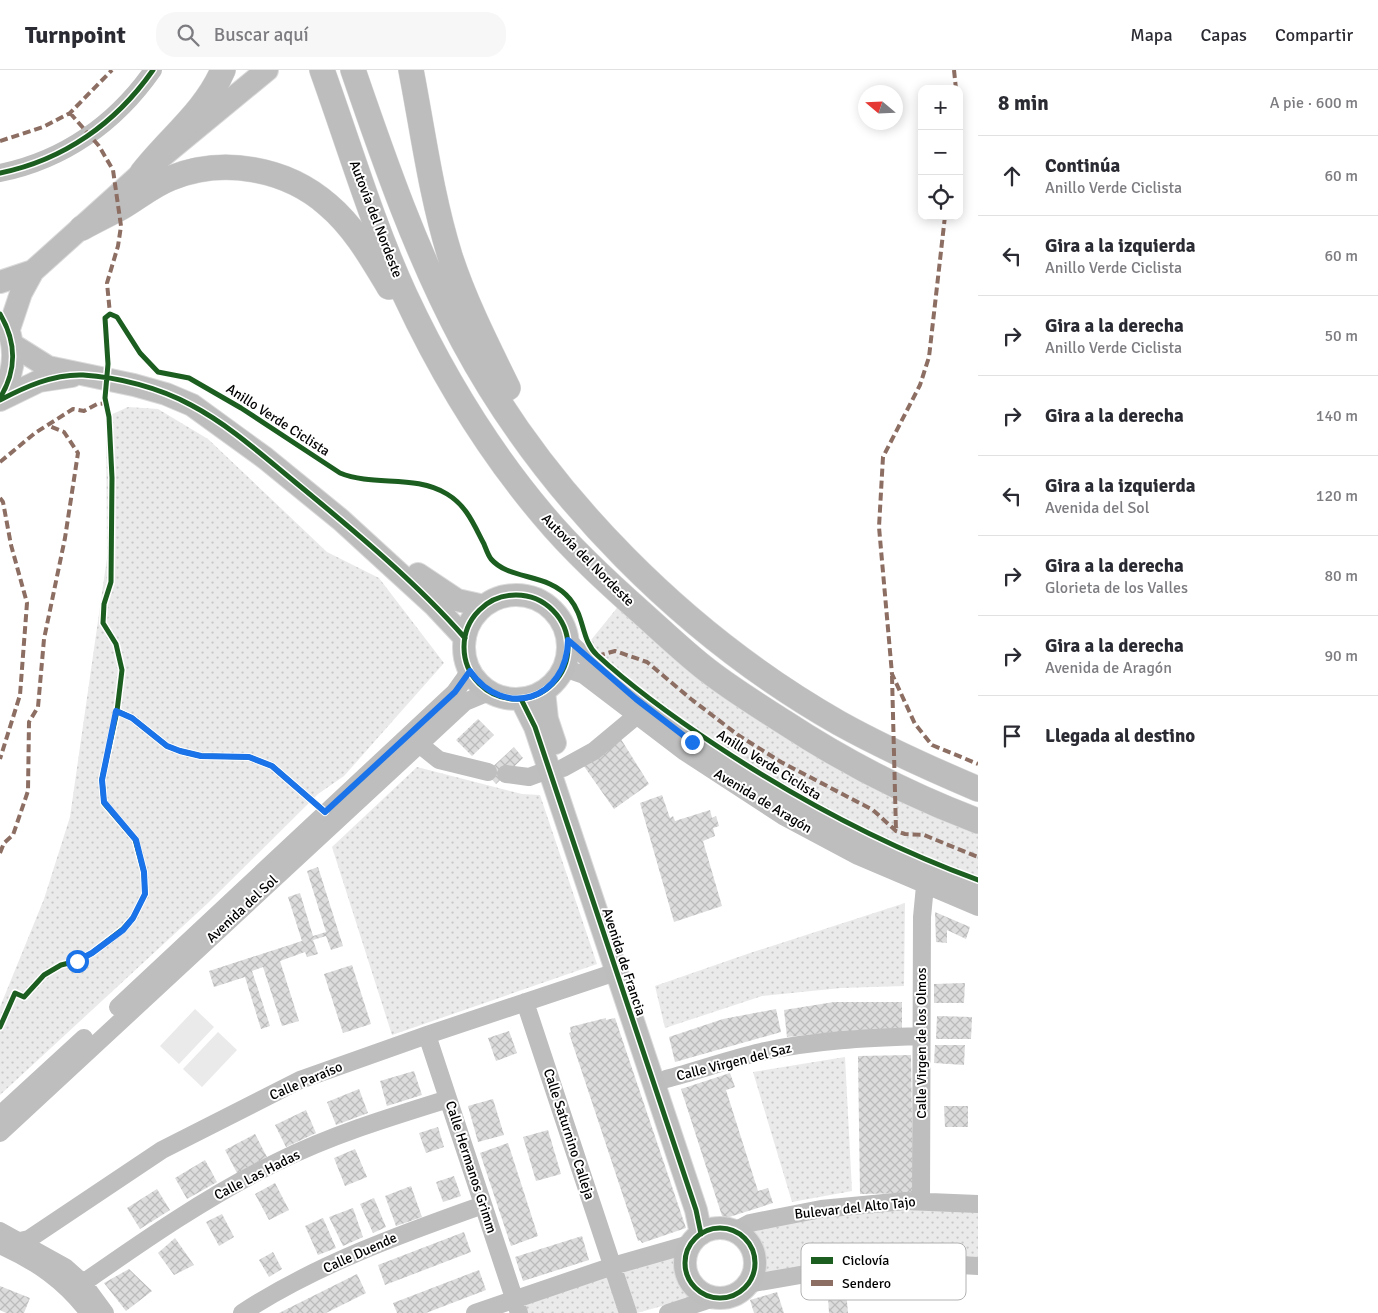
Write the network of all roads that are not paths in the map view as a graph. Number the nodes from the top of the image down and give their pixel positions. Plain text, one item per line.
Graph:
1 (153, 70) edge
2 (223, 70) edge
3 (267, 70) edge
4 (322, 70) edge
5 (353, 70) edge
6 (411, 70) edge
7 (0, 173) edge
8 (142, 173) junction
9 (82, 228) junction
10 (33, 271) junction
11 (0, 282) edge
12 (7, 329) edge
13 (446, 372) junction
14 (81, 375) junction
15 (0, 399) edge
16 (341, 520) junction
17 (606, 536) junction
18 (484, 606) junction
19 (465, 638) junction
20 (568, 640) junction
21 (564, 668) junction
22 (470, 671) junction
23 (544, 691) junction
24 (489, 692) junction
25 (521, 699) junction
26 (636, 716) junction
27 (419, 744) junction
28 (555, 769) junction
29 (488, 772) dead end
30 (506, 774) dead end
31 (978, 789) edge
32 (978, 821) edge
33 (925, 886) junction
34 (978, 892) edge
35 (978, 908) edge
36 (616, 972) junction
37 (525, 1002) junction
38 (427, 1035) junction
39 (921, 1036) junction
40 (666, 1079) junction
41 (448, 1099) junction
42 (0, 1114) edge
43 (0, 1133) edge
44 (921, 1200) junction
45 (978, 1204) edge
46 (483, 1205) junction
47 (0, 1231) edge
48 (710, 1234) junction
49 (20, 1242) junction
50 (0, 1245) edge
51 (613, 1266) junction
52 (801, 1279) edge
53 (83, 1284) junction
54 (733, 1300) edge
55 (517, 1306) edge
56 (89, 1313) edge
57 (105, 1313) edge
58 (242, 1313) edge
59 (475, 1313) edge
60 (628, 1313) edge
61 (668, 1313) edge

1 - 7 street
2 - 8 highway
3 - 8 main road
4 - 13 highway, Autovía del Nordeste
5 - 17 highway, Autovía del Nordeste
6 - 17 highway
8 - 9 main road
9 - 10 main road
9 - 13 highway
10 - 11 main road
10 - 12 main road
12 - 14 main road
12 - 15 main road
13 - 32 highway, Autovía del Nordeste
14 - 15 main road
14 - 16 main road
16 - 18 main road
16 - 19 main road
17 - 31 highway, Autovía del Nordeste
18 - 19 main road
18 - 20 main road
19 - 22 main road
20 - 21 main road
20 - 34 street, Avenida de Aragón
21 - 23 main road
21 - 26 street, Avenida de Aragón
22 - 24 main road
22 - 42 street, Avenida del Sol
23 - 25 main road
23 - 28 main road, Avenida de Francia
24 - 25 main road
24 - 27 street, Avenida del Sol
25 - 28 main road, Avenida de Francia
26 - 28 street
26 - 33 street, Avenida de Aragón
27 - 29 street
27 - 43 street, Avenida del Sol
28 - 30 street
28 - 36 main road, Avenida de Francia
28 - 40 main road, Avenida de Francia
33 - 35 street, Avenida de Aragón
33 - 39 street, Calle Virgen de los Olmos
36 - 37 street, Calle Paraíso
36 - 48 main road, Avenida de Francia
37 - 38 street, Calle Paraíso
37 - 51 street, Calle Saturnino Calleja
38 - 41 street, Calle Hermanos Grimm
38 - 49 street, Calle Paraíso
39 - 40 street, Calle Virgen del Saz
39 - 44 street, Calle Virgen de los Olmos
40 - 48 main road, Avenida de Francia
41 - 46 street, Calle Hermanos Grimm
41 - 53 street, Calle Las Hadas
44 - 45 street, Bulevar del Alto Tajo
44 - 48 street, Bulevar del Alto Tajo
46 - 55 street, Calle Hermanos Grimm
46 - 58 street, Calle Duende
47 - 49 street
48 - 51 street, Bulevar del Alto Tajo
48 - 54 main road
48 - 54 main road
49 - 53 street
50 - 56 street
51 - 55 street, Bulevar del Alto Tajo
51 - 60 street, Calle Saturnino Calleja
52 - 54 street
53 - 57 street
54 - 61 street
55 - 59 street, Bulevar del Alto Tajo

